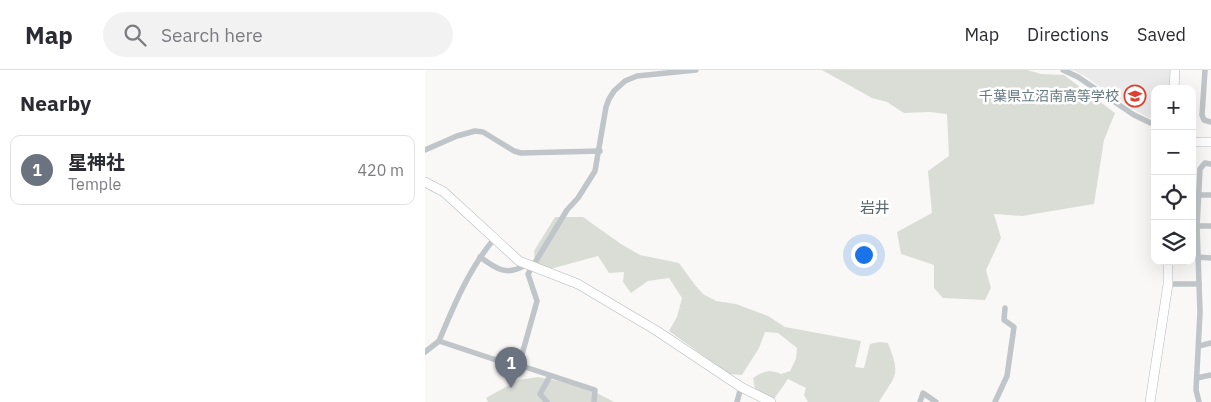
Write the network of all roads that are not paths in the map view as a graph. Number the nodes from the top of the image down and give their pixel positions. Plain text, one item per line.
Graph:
1 (696, 70) edge
2 (1063, 70) edge
3 (1175, 70) edge
4 (1205, 70) edge
5 (1174, 85) edge
6 (1204, 87) junction
7 (1211, 88) edge
8 (1211, 122) edge
9 (1151, 123) edge
10 (1196, 142) edge
11 (1211, 142) edge
12 (425, 150) edge
13 (600, 150) junction
14 (1211, 164) edge
15 (425, 182) edge
16 (1199, 195) junction
17 (1211, 196) edge
18 (1197, 226) junction
19 (1211, 226) edge
20 (494, 238) junction
21 (480, 257) junction
22 (1197, 257) junction
23 (1211, 258) edge
24 (1168, 265) edge
25 (528, 266) junction
26 (1169, 284) junction
27 (1199, 284) junction
28 (1005, 308) dead end
29 (439, 341) junction
30 (1211, 343) edge
31 (1199, 346) junction
32 (425, 353) edge
33 (519, 365) junction
34 (1211, 375) edge
35 (550, 376) junction
36 (1197, 378) junction
37 (741, 387) junction
38 (547, 402) edge
39 (594, 402) edge
40 (737, 402) edge
41 (771, 402) edge
42 (920, 402) edge
43 (936, 402) edge
44 (995, 402) edge
45 (1150, 402) edge
46 (1199, 402) edge

1 - 13 street
2 - 9 street
3 - 5 street
4 - 6 street
6 - 7 street
6 - 8 street
10 - 11 street
12 - 13 street
13 - 25 street
14 - 16 street
15 - 20 street
16 - 17 street
16 - 18 street
18 - 19 street
18 - 22 street
20 - 21 street
20 - 25 street
21 - 25 street
21 - 29 street
22 - 23 street
22 - 27 street
24 - 26 street
25 - 33 street
25 - 37 street
26 - 27 street
26 - 45 street
27 - 31 street
28 - 44 street
29 - 32 street
29 - 33 street
30 - 31 street
31 - 36 street
33 - 35 street
34 - 36 street
35 - 38 street
35 - 39 street
36 - 46 street
37 - 40 street
37 - 41 street
42 - 43 street

